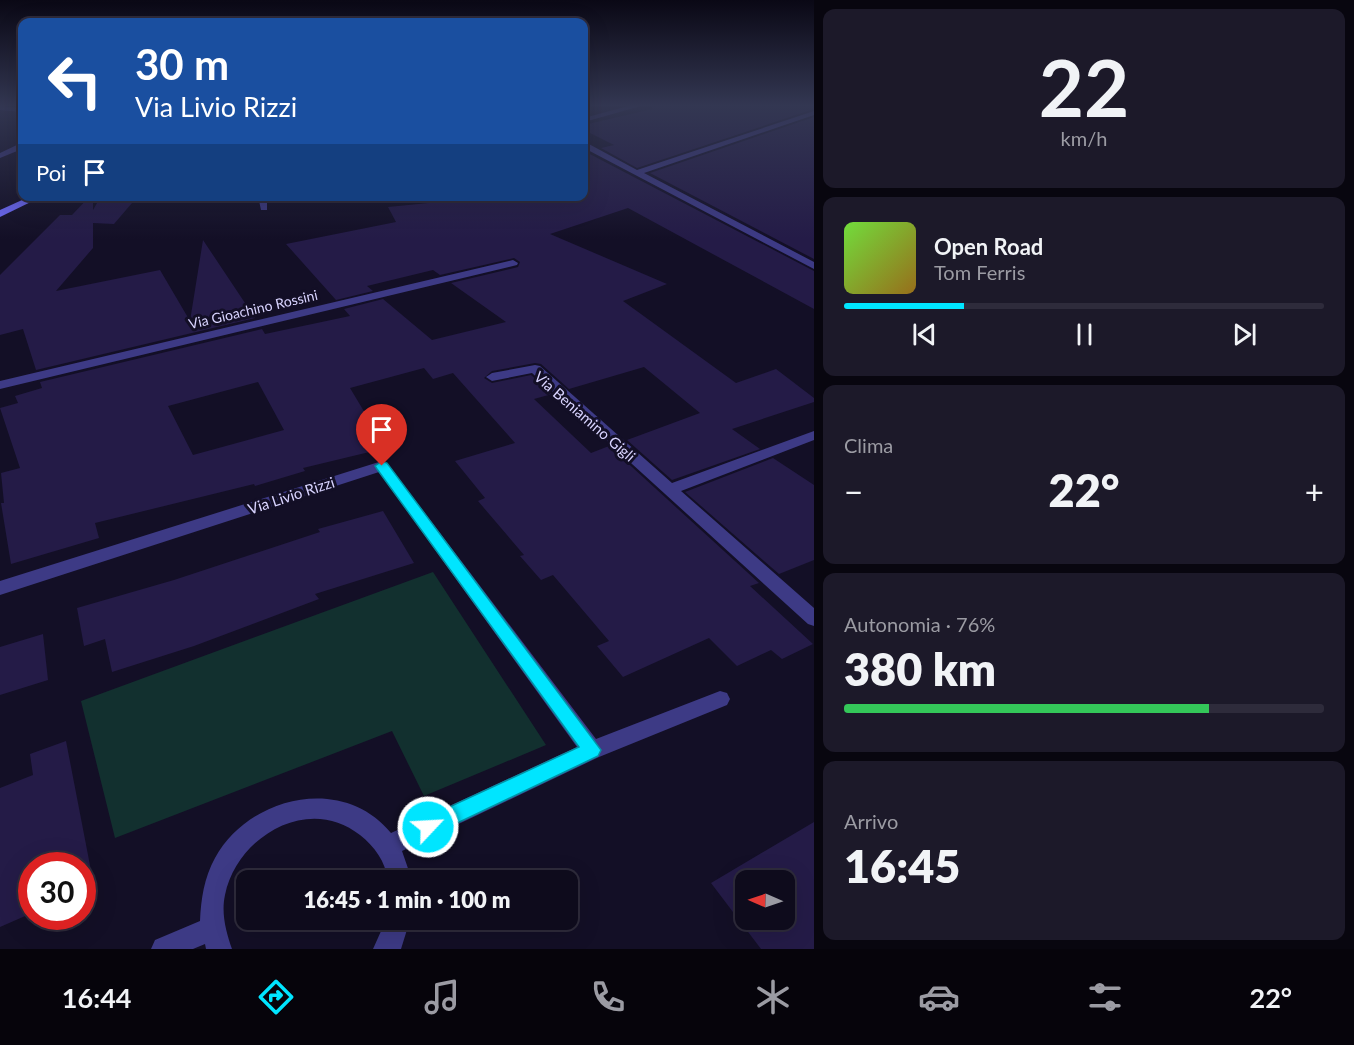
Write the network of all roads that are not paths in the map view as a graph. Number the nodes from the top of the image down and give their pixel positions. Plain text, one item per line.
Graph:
1 (594, 150) edge
2 (703, 150) edge
3 (636, 173) junction
4 (28, 201) edge
5 (263, 201) edge
6 (264, 208) dead end
7 (0, 214) edge
8 (513, 263) dead end
9 (814, 266) edge
10 (492, 377) dead end
11 (0, 385) edge
12 (814, 435) edge
13 (669, 490) junction
14 (0, 588) edge
15 (814, 619) edge
16 (720, 699) dead end
17 (592, 750) junction
18 (387, 846) junction
19 (396, 870) edge
20 (395, 930) edge
21 (216, 938) edge
22 (164, 949) edge
23 (386, 949) edge

1 - 3 street
2 - 3 street
3 - 9 street
4 - 7 main road
5 - 6 street
8 - 11 street, Via Gioachino Rossini
10 - 13 street, Via Beniamino Gigli
12 - 13 street
13 - 15 street, Via Beniamino Gigli
14 - 17 street, Via Livio Rizzi
16 - 17 street
17 - 18 street
18 - 19 street
18 - 21 street
20 - 23 street
21 - 22 street

